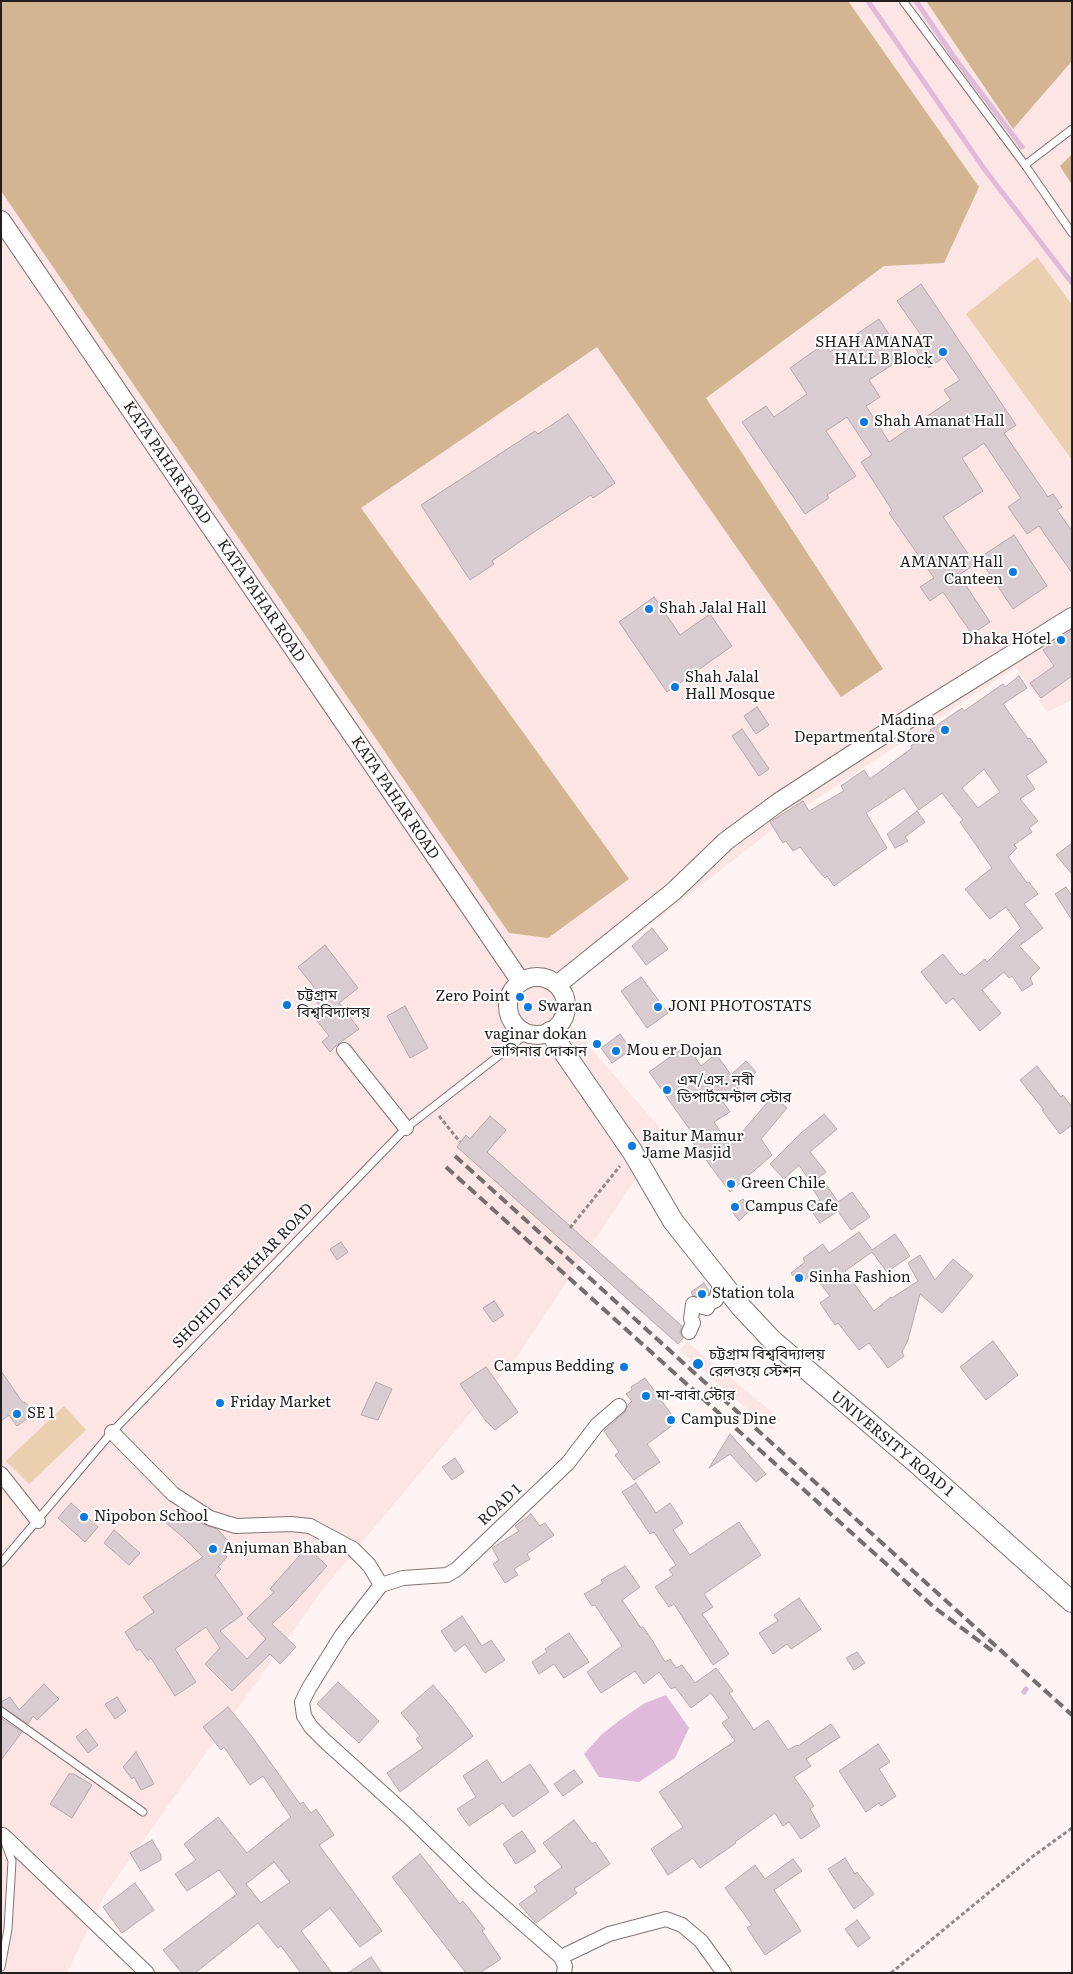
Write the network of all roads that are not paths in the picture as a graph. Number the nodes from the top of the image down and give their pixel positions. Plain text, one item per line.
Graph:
1 (903, 1) edge
2 (1072, 129) edge
3 (1025, 165) junction
4 (1, 220) edge
5 (1072, 233) edge
6 (1072, 617) edge
7 (501, 954) dead end
8 (521, 982) junction
9 (557, 985) junction
10 (550, 1032) junction
11 (528, 1033) junction
12 (344, 1050) dead end
13 (406, 1128) junction
14 (721, 1282) junction
15 (688, 1332) dead end
16 (619, 1406) dead end
17 (112, 1432) junction
18 (1, 1474) edge
19 (38, 1521) junction
20 (1, 1563) edge
21 (381, 1585) junction
22 (1072, 1602) edge
23 (1, 1710) edge
24 (143, 1812) dead end
25 (2, 1834) edge
26 (561, 1957) junction
27 (1, 1967) edge
28 (147, 1973) edge
29 (564, 1973) edge
30 (724, 1973) edge

1 - 3 lane
2 - 3 lane
3 - 5 lane
4 - 7 street, KATA PAHAR ROAD
4 - 8 street, KATA PAHAR ROAD
6 - 9 street
8 - 9 street
8 - 11 street
9 - 10 street
10 - 11 street
10 - 14 main road, UNIVERSITY ROAD 1
11 - 13 lane, SHOHID IFTEKHAR ROAD
12 - 13 street
13 - 17 lane, SHOHID IFTEKHAR ROAD
14 - 15 street
14 - 22 main road, UNIVERSITY ROAD 1
16 - 21 street, ROAD 1
17 - 19 lane, SHOHID IFTEKHAR ROAD
17 - 21 street
18 - 19 street
19 - 20 lane, SHOHID IFTEKHAR ROAD
21 - 26 street
23 - 24 lane
25 - 27 lane
25 - 28 street
26 - 29 street
26 - 30 street

